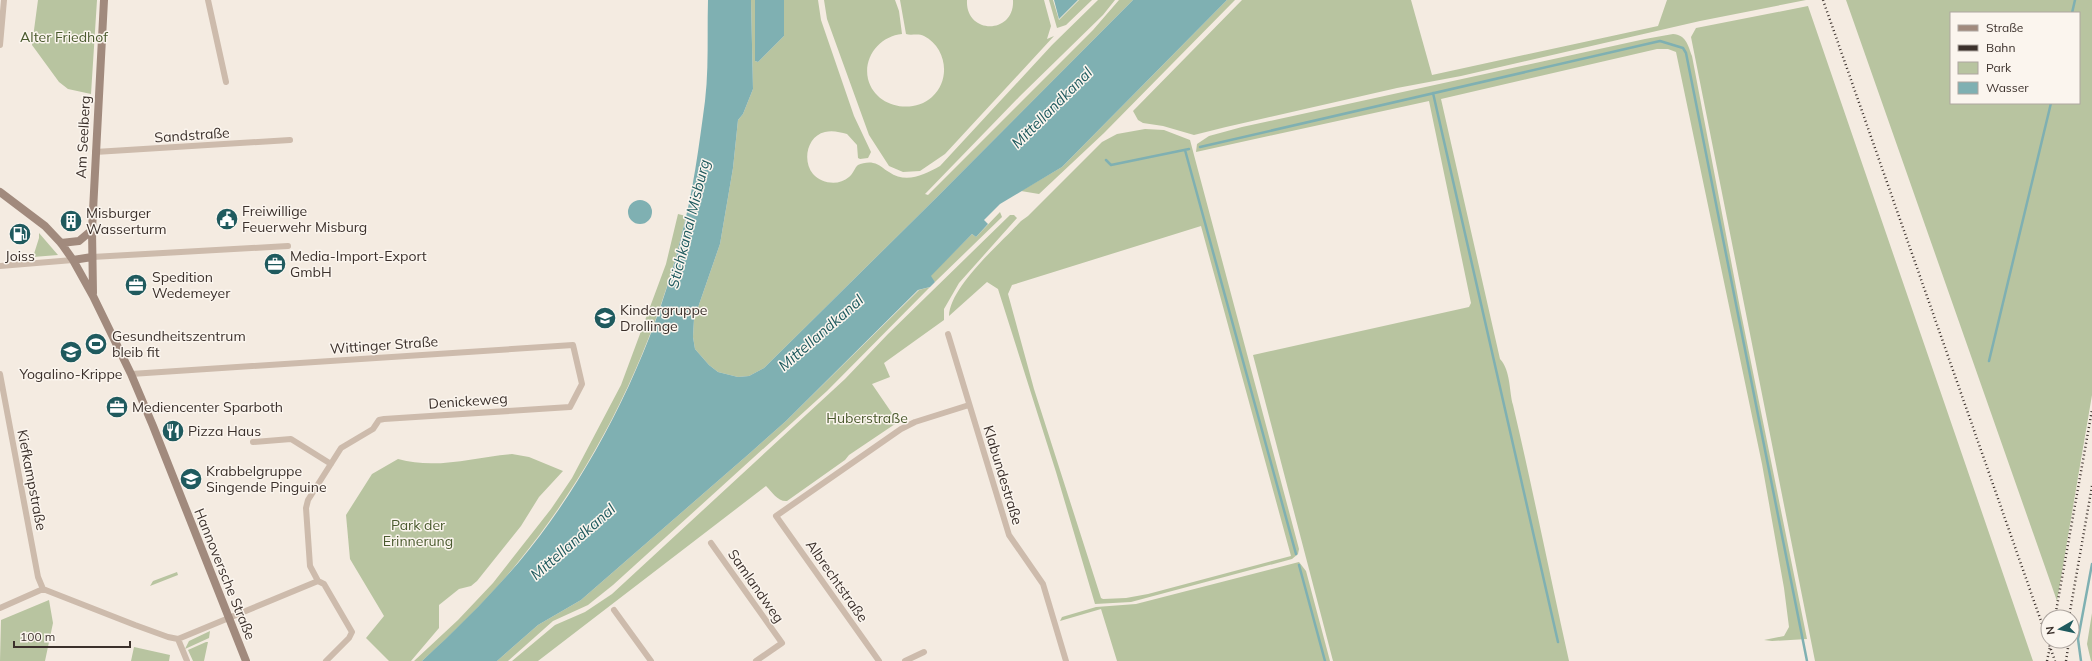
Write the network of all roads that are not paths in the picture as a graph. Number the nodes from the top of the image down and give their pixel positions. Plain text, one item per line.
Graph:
1 (4, 0) edge
2 (104, 0) edge
3 (208, 0) edge
4 (0, 44) edge
5 (226, 82) dead end
6 (290, 140) dead end
7 (95, 152) junction
8 (0, 192) edge
9 (92, 230) junction
10 (61, 243) junction
11 (288, 246) dead end
12 (92, 257) junction
13 (73, 260) junction
14 (0, 266) edge
15 (93, 296) junction
16 (948, 334) dead end
17 (0, 374) edge
18 (131, 374) junction
19 (969, 405) junction
20 (570, 407) joint
21 (253, 442) dead end
22 (330, 464) junction
23 (711, 543) dead end
24 (318, 581) junction
25 (43, 590) junction
26 (0, 608) edge
27 (614, 610) dead end
28 (228, 617) junction
29 (178, 639) junction
30 (924, 652) dead end
31 (187, 661) edge
32 (246, 661) edge
33 (326, 661) edge
34 (651, 661) edge
35 (756, 661) edge
36 (879, 661) edge
37 (905, 661) edge
38 (1066, 661) edge

1 - 4 street
2 - 7 main road, Am Seelberg
3 - 5 street
6 - 7 street, Sandstraße
7 - 9 main road, Am Seelberg
8 - 10 main road, Hannoversche Straße
9 - 10 main road
9 - 12 main road, Am Seelberg
10 - 13 main road, Hannoversche Straße
11 - 12 street
12 - 13 main road
12 - 15 main road, Am Seelberg
13 - 14 street
13 - 15 main road, Hannoversche Straße
15 - 18 main road, Hannoversche Straße
16 - 19 street, Klabundestraße
17 - 25 street, Kiefkampstraße
18 - 20 street, Wittinger Straße
18 - 28 main road, Hannoversche Straße
19 - 36 street, Albrechtstraße
19 - 38 street, Klabundestraße
20 - 22 street, Denickeweg
21 - 22 street
22 - 24 street, Denickeweg
23 - 35 street, Samlandweg
24 - 28 street
24 - 33 street, Denickeweg
25 - 26 street
25 - 29 street
27 - 34 street
28 - 29 street
28 - 32 main road, Hannoversche Straße
29 - 31 street
30 - 37 street

